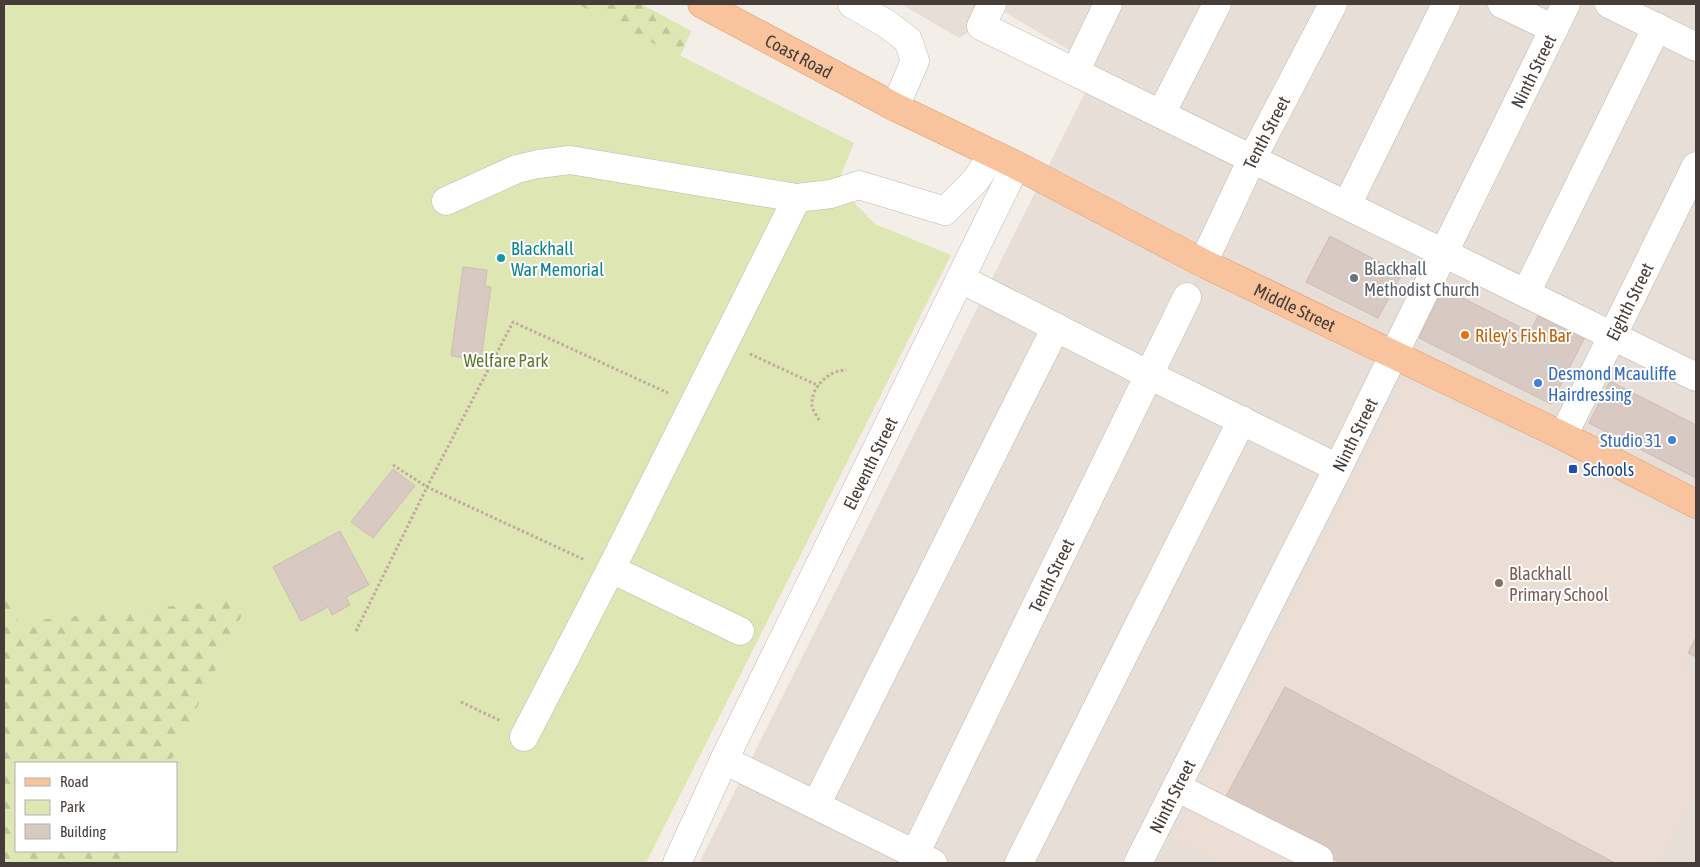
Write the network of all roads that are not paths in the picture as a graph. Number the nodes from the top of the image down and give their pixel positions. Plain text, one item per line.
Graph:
1 (702, 4) edge
2 (992, 4) edge
3 (1108, 4) edge
4 (1217, 4) edge
5 (1333, 4) edge
6 (1446, 4) edge
7 (1502, 4) edge
8 (1566, 4) edge
9 (1609, 4) edge
10 (859, 6) edge
11 (1656, 27) junction
12 (1554, 29) junction
13 (1696, 47) edge
14 (1075, 72) junction
15 (895, 107) junction
16 (1162, 114) junction
17 (1252, 159) junction
18 (1004, 160) junction
19 (1696, 166) edge
20 (797, 198) junction
21 (446, 201) dead end
22 (1347, 206) junction
23 (1444, 253) junction
24 (1204, 263) junction
25 (961, 279) junction
26 (1526, 293) junction
27 (1187, 297) dead end
28 (1056, 327) junction
29 (1612, 336) junction
30 (1394, 354) junction
31 (1150, 375) junction
32 (1696, 377) edge
33 (1242, 420) junction
34 (1563, 436) junction
35 (1338, 468) junction
36 (1696, 504) edge
37 (599, 565) junction
38 (740, 631) dead end
39 (526, 734) road end
40 (724, 760) junction
41 (1176, 787) junction
42 (816, 805) junction
43 (924, 859) edge
44 (1319, 859) dead end
45 (677, 863) edge
46 (1019, 863) edge
47 (1138, 863) edge

1 - 15 main road, Coast Road
2 - 14 street
3 - 14 street
4 - 16 street
5 - 17 street, Tenth Street
6 - 22 street
7 - 12 street
8 - 12 street, Ninth Street
9 - 11 street
10 - 15 street
11 - 13 street
11 - 26 street
12 - 23 street, Ninth Street
14 - 16 street
15 - 18 main road, Middle Street
16 - 17 street
17 - 22 street
17 - 24 street, Tenth Street
18 - 20 street
18 - 24 main road, Middle Street
18 - 25 street, Eleventh Street
19 - 29 street, Eighth Street
20 - 21 street
20 - 37 street
22 - 23 street
23 - 26 street
23 - 30 street, Ninth Street
24 - 30 main road, Middle Street
25 - 28 street
25 - 40 street, Eleventh Street
26 - 29 street
27 - 31 street, Tenth Street
28 - 31 street
28 - 42 street
29 - 32 street
29 - 34 street, Eighth Street
30 - 34 main road, Middle Street
30 - 35 street, Ninth Street
31 - 33 street
31 - 43 street, Tenth Street
33 - 35 street
33 - 46 street
34 - 36 main road, Middle Street
35 - 41 street, Ninth Street
37 - 38 street
37 - 39 street
40 - 42 street
40 - 45 street, Eleventh Street
41 - 44 street
41 - 47 street, Ninth Street
42 - 43 street

